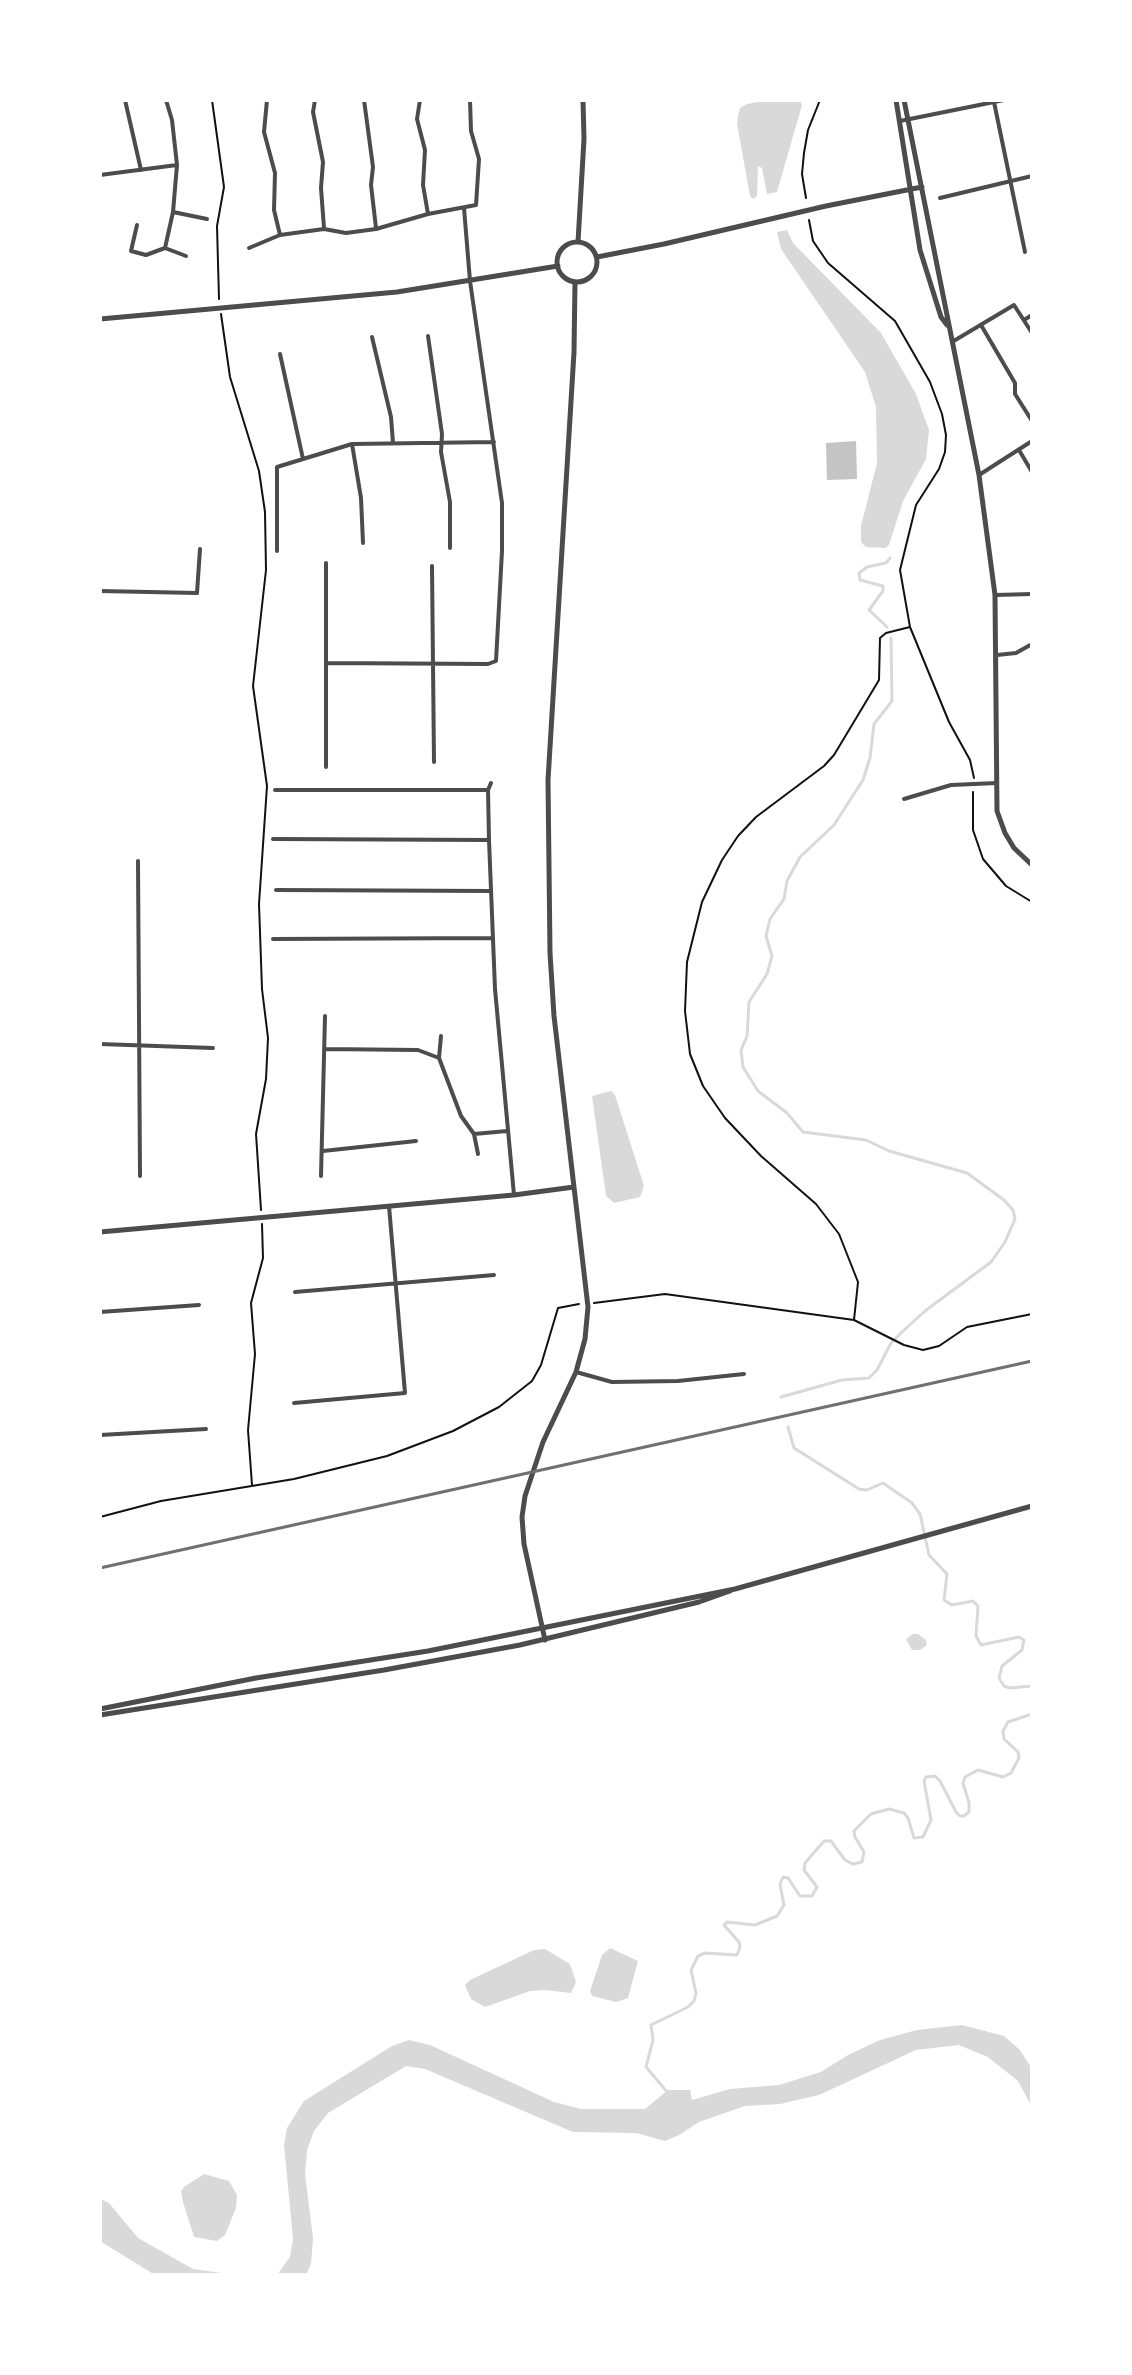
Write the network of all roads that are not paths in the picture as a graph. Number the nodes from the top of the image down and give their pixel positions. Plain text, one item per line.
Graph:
1 (125, 100) edge
2 (166, 100) edge
3 (267, 100) edge
4 (315, 100) edge
5 (364, 100) edge
6 (420, 100) edge
7 (470, 100) edge
8 (583, 100) edge
9 (896, 100) edge
10 (904, 100) edge
11 (1004, 100) edge
12 (994, 102) junction
13 (908, 120) junction
14 (900, 121) junction
15 (177, 165) junction
16 (141, 170) junction
17 (100, 175) edge
18 (1032, 176) edge
19 (1010, 181) junction
20 (922, 187) junction
21 (909, 190) junction
22 (940, 198) dead end
23 (464, 208) junction
24 (173, 212) junction
25 (428, 214) junction
26 (207, 219) dead end
27 (137, 225) dead end
28 (324, 229) junction
29 (376, 229) junction
30 (280, 235) junction
31 (578, 242) junction
32 (165, 248) junction
33 (249, 248) dead end
34 (1025, 252) dead end
35 (186, 256) dead end
36 (597, 257) junction
37 (558, 266) junction
38 (470, 281) junction
39 (575, 282) junction
40 (1032, 315) edge
41 (100, 319) edge
42 (1024, 320) junction
43 (981, 325) junction
44 (948, 326) junction
45 (1032, 333) edge
46 (428, 336) dead end
47 (372, 337) dead end
48 (952, 342) junction
49 (280, 354) dead end
50 (1032, 421) edge
51 (1032, 441) edge
52 (494, 442) junction
53 (393, 443) junction
54 (441, 443) junction
55 (352, 444) junction
56 (1019, 449) junction
57 (303, 459) junction
58 (1032, 472) edge
59 (979, 475) junction
60 (363, 543) dead end
61 (450, 548) dead end
62 (200, 549) dead end
63 (277, 551) dead end
64 (326, 563) dead end
65 (432, 566) dead end
66 (100, 591) edge
67 (1032, 594) edge
68 (995, 595) junction
69 (1032, 644) edge
70 (997, 655) junction
71 (326, 663) junction
72 (434, 664) junction
73 (434, 762) dead end
74 (326, 767) dead end
75 (491, 783) dead end
76 (997, 783) junction
77 (275, 790) dead end
78 (488, 790) junction
79 (904, 799) dead end
80 (273, 839) dead end
81 (489, 840) junction
82 (138, 861) dead end
83 (1032, 865) edge
84 (276, 890) dead end
85 (491, 891) junction
86 (493, 938) junction
87 (273, 939) dead end
88 (325, 1016) dead end
89 (441, 1036) dead end
90 (100, 1044) edge
91 (138, 1046) junction
92 (213, 1048) dead end
93 (325, 1049) junction
94 (439, 1058) junction
95 (508, 1131) junction
96 (474, 1134) junction
97 (416, 1141) dead end
98 (323, 1151) junction
99 (478, 1154) dead end
100 (140, 1176) dead end
101 (321, 1176) dead end
102 (574, 1187) junction
103 (514, 1195) junction
104 (389, 1206) junction
105 (100, 1232) edge
106 (494, 1275) dead end
107 (396, 1283) junction
108 (295, 1292) dead end
109 (199, 1305) dead end
110 (100, 1312) edge
111 (576, 1372) junction
112 (744, 1374) dead end
113 (294, 1403) dead end
114 (206, 1429) dead end
115 (100, 1435) edge
116 (1032, 1506) edge
117 (735, 1589) junction
118 (542, 1628) junction
119 (545, 1640) junction
120 (100, 1709) edge
121 (100, 1715) edge

1 - 16 street
2 - 15 street
3 - 30 street
4 - 28 street
5 - 29 street
6 - 25 street
7 - 23 street
8 - 31 street
9 - 14 street
10 - 13 street
11 - 12 street
12 - 13 street
12 - 19 street
13 - 14 street
13 - 20 street
14 - 21 street
15 - 16 street
15 - 24 street
16 - 17 street
18 - 19 street
19 - 22 street
19 - 34 street
20 - 21 street
20 - 44 street
21 - 36 street
21 - 44 street
23 - 25 street
23 - 38 street
24 - 26 street
24 - 32 street
25 - 29 street
27 - 32 street
28 - 29 street
28 - 30 street
30 - 33 street
31 - 36 street
31 - 37 street
32 - 35 street
36 - 39 street
37 - 38 street
37 - 39 street
38 - 41 street
38 - 52 street
39 - 102 street
40 - 42 street
42 - 43 street
42 - 45 street
43 - 48 street
43 - 50 street
44 - 48 street
46 - 54 street
47 - 53 street
48 - 59 street
49 - 57 street
51 - 56 street
52 - 54 street
52 - 72 street
53 - 54 street
53 - 55 street
54 - 61 street
55 - 57 street
55 - 60 street
56 - 58 street
56 - 59 street
57 - 63 street
59 - 68 street
62 - 66 street
64 - 71 street
65 - 72 street
67 - 68 street
68 - 70 street
69 - 70 street
70 - 76 street
71 - 72 street
71 - 74 street
72 - 73 street
75 - 78 street
76 - 79 street
76 - 83 street
77 - 78 street
78 - 81 street
80 - 81 street
81 - 85 street
82 - 91 street
84 - 85 street
85 - 86 street
86 - 87 street
86 - 95 street
88 - 93 street
89 - 94 street
90 - 91 street
91 - 92 street
91 - 100 street
93 - 94 street
93 - 98 street
94 - 96 street
95 - 96 street
95 - 103 street
96 - 99 street
97 - 98 street
98 - 101 street
102 - 103 street
102 - 111 street
103 - 104 street
104 - 105 street
104 - 107 street
106 - 107 street
107 - 108 street
107 - 113 street
109 - 110 street
111 - 112 street
111 - 118 street
114 - 115 street
116 - 117 street
117 - 118 street
117 - 119 street
118 - 119 street
118 - 120 street
119 - 121 street

